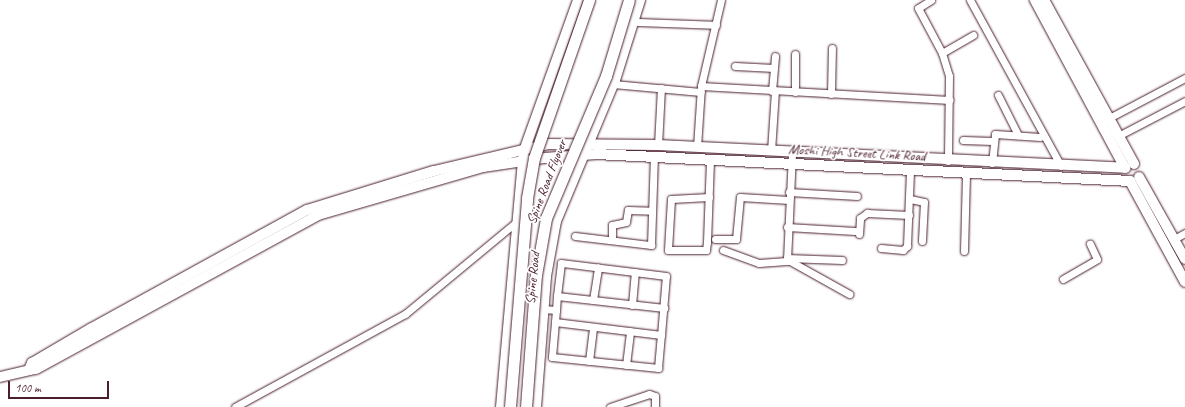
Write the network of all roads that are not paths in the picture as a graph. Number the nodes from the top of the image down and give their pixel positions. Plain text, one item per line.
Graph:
1 (578, 0) edge
2 (589, 0) edge
3 (629, 0) edge
4 (640, 0) edge
5 (721, 0) edge
6 (931, 0) edge
7 (970, 0) edge
8 (1035, 0) edge
9 (1044, 0) edge
10 (635, 22) junction
11 (716, 25) junction
12 (973, 35) dead end
13 (832, 48) dead end
14 (942, 53) junction
15 (795, 54) dead end
16 (775, 56) dead end
17 (735, 66) dead end
18 (774, 68) junction
19 (1185, 78) edge
20 (613, 84) junction
21 (661, 88) junction
22 (701, 89) junction
23 (773, 91) junction
24 (795, 92) junction
25 (830, 94) junction
26 (998, 95) dead end
27 (950, 100) junction
28 (1185, 101) edge
29 (1108, 118) junction
30 (1018, 135) junction
31 (1118, 136) junction
32 (1040, 137) dead end
33 (963, 140) dead end
34 (992, 141) junction
35 (588, 144) junction
36 (658, 145) junction
37 (697, 147) junction
38 (524, 150) junction
39 (771, 151) junction
40 (792, 152) junction
41 (583, 155) junction
42 (654, 156) junction
43 (710, 159) junction
44 (522, 160) junction
45 (948, 161) junction
46 (960, 161) junction
47 (992, 162) junction
48 (791, 164) junction
49 (1061, 166) junction
50 (1129, 166) junction
51 (910, 170) junction
52 (963, 173) junction
53 (1135, 179) junction
54 (789, 196) junction
55 (857, 196) dead end
56 (708, 198) junction
57 (910, 199) junction
58 (652, 211) junction
59 (909, 215) junction
60 (515, 223) junction
61 (787, 227) junction
62 (1185, 234) edge
63 (576, 236) dead end
64 (715, 239) dead end
65 (1174, 239) junction
66 (612, 240) junction
67 (922, 241) dead end
68 (1090, 244) dead end
69 (881, 248) dead end
70 (723, 250) dead end
71 (964, 251) dead end
72 (787, 259) junction
73 (1185, 259) edge
74 (842, 260) dead end
75 (598, 267) junction
76 (635, 272) junction
77 (1063, 279) dead end
78 (188, 280) junction
79 (1185, 282) edge
80 (849, 294) dead end
81 (558, 296) junction
82 (593, 300) junction
83 (632, 305) junction
84 (544, 308) junction
85 (664, 308) junction
86 (556, 310) junction
87 (555, 322) junction
88 (593, 327) junction
89 (630, 331) junction
90 (661, 335) junction
91 (589, 361) junction
92 (626, 365) junction
93 (0, 377) edge
94 (631, 404) edge
95 (235, 407) edge
96 (501, 407) edge
97 (510, 407) edge
98 (526, 407) edge
99 (536, 407) edge
100 (610, 407) edge
101 (655, 407) edge

1 - 38 street, Spine Road
2 - 97 main road, Spine Road Flyover, bridge
3 - 98 main road, Spine Road Flyover, bridge
4 - 10 street, Spine Road
5 - 11 street
6 - 14 street
7 - 49 street
8 - 50 street
9 - 29 street
10 - 11 street
10 - 20 street, Spine Road
11 - 22 street
12 - 14 street
13 - 25 street
14 - 27 street
15 - 24 street
16 - 18 street
17 - 18 street
18 - 23 street
19 - 29 street
20 - 21 street
20 - 35 street, Spine Road
21 - 22 street
21 - 36 street
22 - 23 street
22 - 37 street
23 - 24 street
23 - 39 street
24 - 25 street
25 - 27 street
26 - 30 street
27 - 45 street
28 - 31 street
29 - 31 street
30 - 32 street
30 - 34 street
31 - 50 street
33 - 34 street
34 - 47 street
35 - 36 street, Moshi High Street Link Road
35 - 38 street, Moshi High Street Link Road
35 - 41 street, Spine Road
36 - 37 street, Moshi High Street Link Road
37 - 39 street, Moshi High Street Link Road
38 - 44 street, Spine Road
38 - 78 street, Moshi High Street Link Road
39 - 40 street, Moshi High Street Link Road
40 - 45 street, Moshi High Street Link Road
40 - 48 street
41 - 42 street, Moshi High Street Link Road
41 - 44 street, Moshi High Street Link Road
41 - 84 street, Spine Road
42 - 43 street, Moshi High Street Link Road
42 - 58 street
43 - 48 street, Moshi High Street Link Road
43 - 56 street
44 - 60 street, Spine Road
44 - 78 street, Moshi High Street Link Road
45 - 46 street, Moshi High Street Link Road
46 - 47 street, Moshi High Street Link Road
46 - 52 street
47 - 49 street, Moshi High Street Link Road
48 - 51 street, Moshi High Street Link Road
48 - 54 street
49 - 50 street, Moshi High Street Link Road
50 - 53 street
50 - 53 street
51 - 52 street, Moshi High Street Link Road
51 - 57 street
52 - 53 street, Moshi High Street Link Road
52 - 71 street
53 - 65 street
53 - 79 street
54 - 55 street
54 - 61 street
54 - 64 street
56 - 56 street
57 - 59 street
57 - 67 street
58 - 66 street
58 - 66 street
59 - 61 street
59 - 69 street
60 - 95 street
60 - 96 street, Spine Road
61 - 72 street
62 - 65 street
63 - 66 street
65 - 73 street
68 - 77 street
70 - 72 street
72 - 74 street
72 - 80 street
75 - 76 street
75 - 81 street
75 - 82 street
76 - 83 street
76 - 85 street
78 - 93 street
81 - 82 street
81 - 86 street
82 - 83 street
83 - 85 street
84 - 86 street
84 - 99 street, Spine Road
85 - 90 street
86 - 87 street
87 - 88 street
87 - 91 street
88 - 89 street
88 - 91 street
89 - 90 street
89 - 92 street
90 - 92 street
91 - 92 street
94 - 100 street
94 - 101 street

